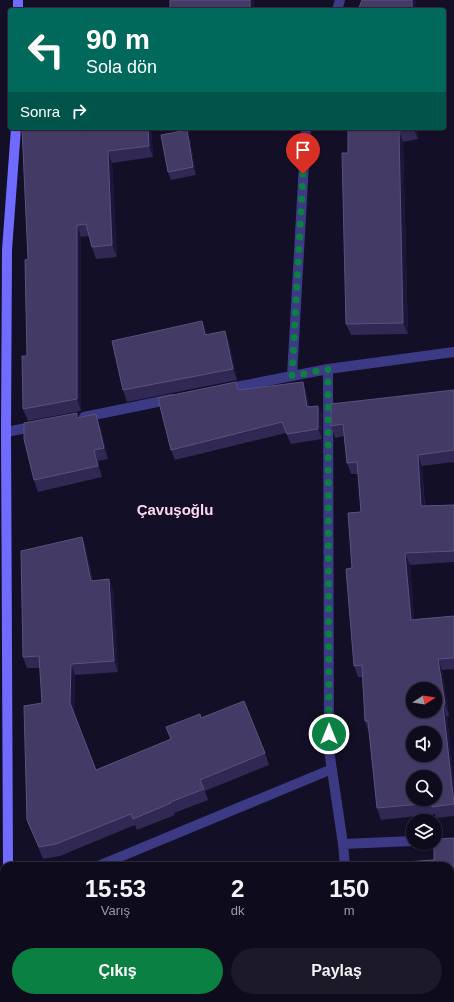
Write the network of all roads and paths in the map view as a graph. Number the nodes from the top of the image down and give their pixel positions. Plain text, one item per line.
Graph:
1 (16, 130) edge
2 (306, 130) edge
3 (3, 252) edge
4 (454, 352) edge
5 (328, 369) junction
6 (292, 376) junction
7 (214, 391) edge
8 (184, 397) edge
9 (76, 418) edge
10 (45, 425) edge
11 (6, 432) junction
12 (4, 598) edge
13 (332, 769) junction
14 (406, 841) edge
15 (343, 844) junction
16 (8, 862) edge
17 (108, 862) edge
18 (345, 862) edge

1 - 3 street
2 - 6 street
3 - 11 street
4 - 5 street
5 - 6 street
5 - 13 street
6 - 7 street
8 - 9 street
10 - 11 street
11 - 12 street
12 - 16 street
13 - 15 street
13 - 17 street
14 - 15 street
15 - 18 street

